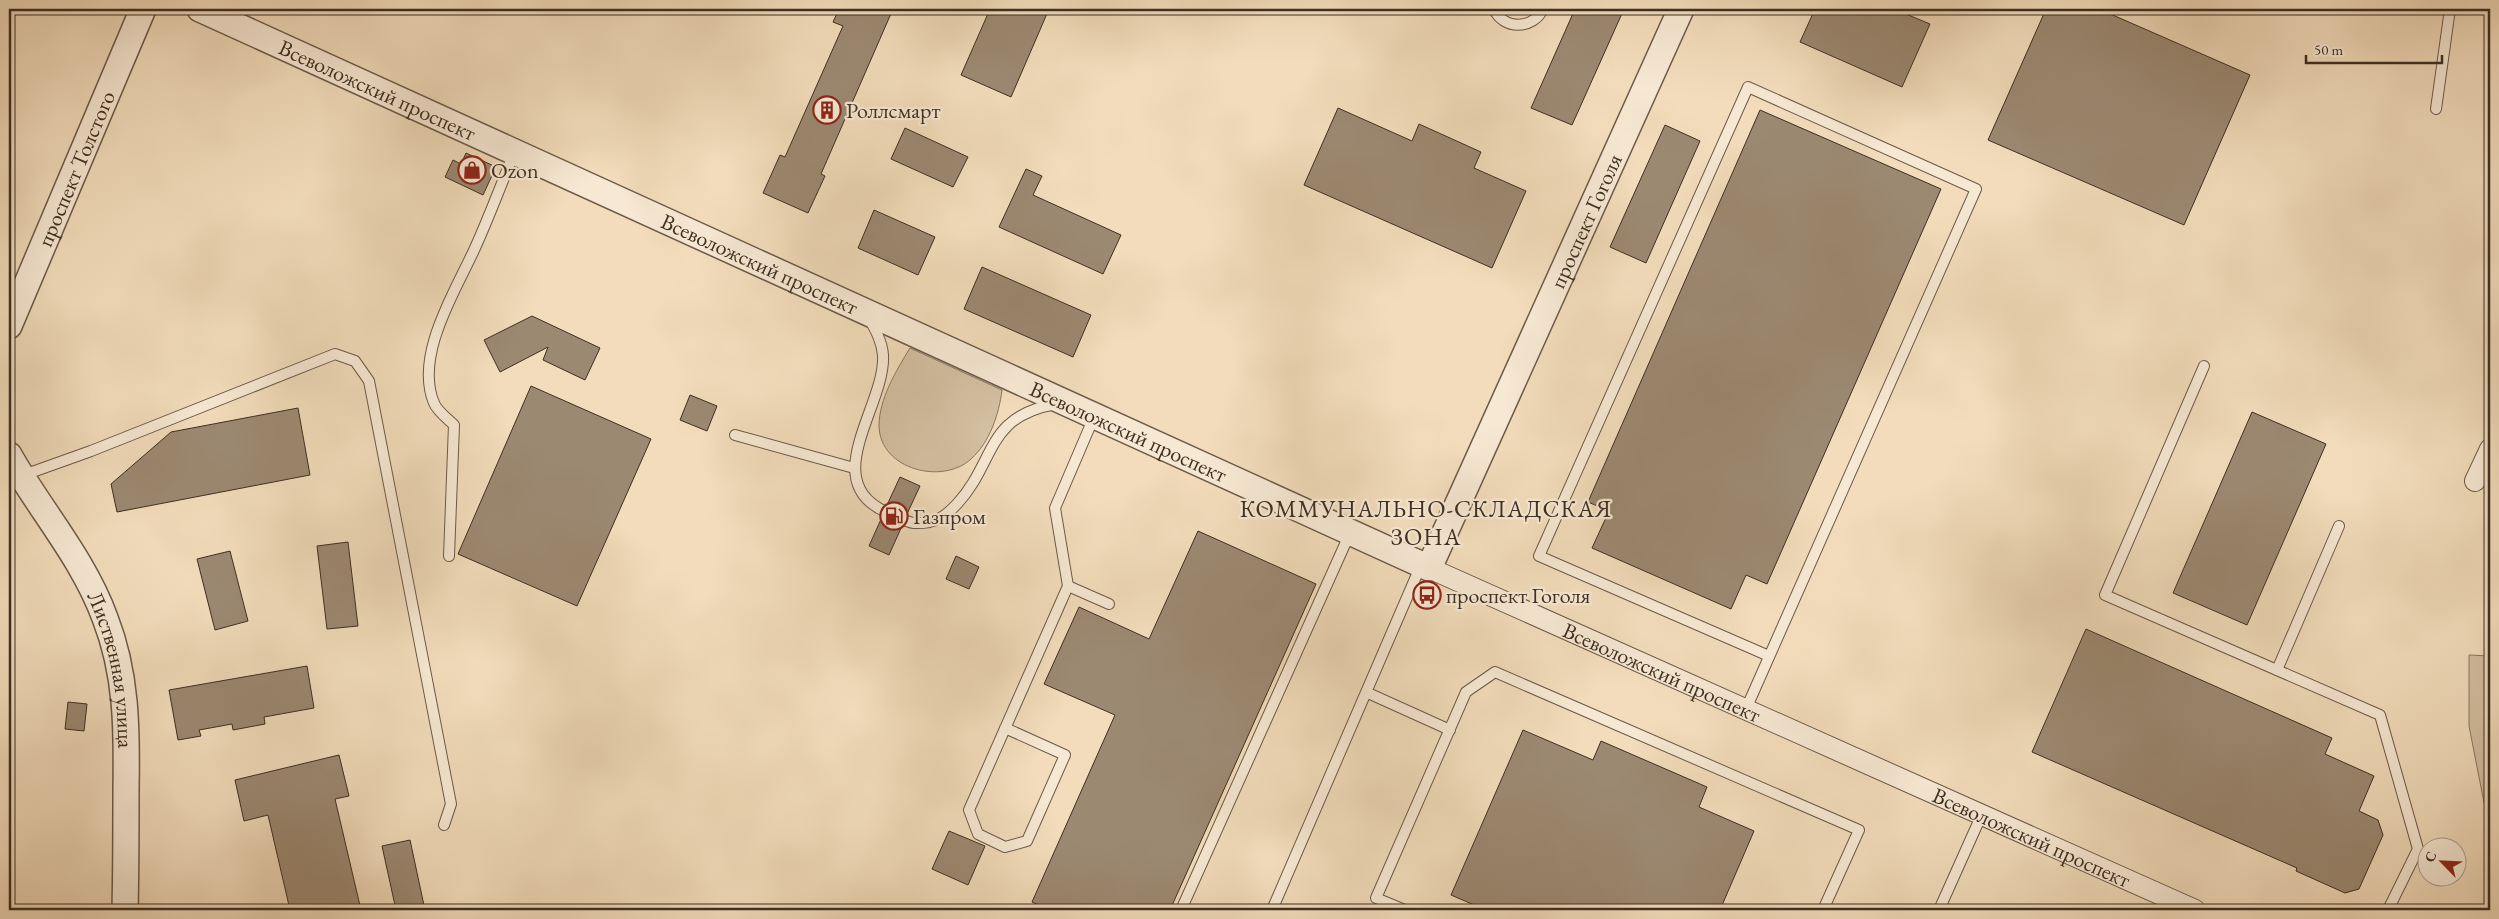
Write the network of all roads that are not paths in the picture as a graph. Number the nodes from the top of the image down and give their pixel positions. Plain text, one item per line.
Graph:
1 (142, 9) edge
2 (200, 9) edge
3 (1494, 9) edge
4 (1543, 9) edge
5 (1680, 9) edge
6 (2450, 9) edge
7 (2436, 109) dead end
8 (515, 152) junction
9 (867, 315) junction
10 (9, 326) edge
11 (2204, 366) dead end
12 (1063, 403) junction
13 (1094, 417) junction
14 (735, 435) dead end
15 (2490, 450) edge
16 (15, 466) edge
17 (854, 468) junction
18 (2475, 481) dead end
19 (2339, 526) dead end
20 (1350, 533) junction
21 (449, 556) dead end
22 (1425, 567) junction
23 (1068, 586) junction
24 (1109, 604) dead end
25 (1769, 656) junction
26 (2276, 670) junction
27 (1368, 693) junction
28 (1746, 710) junction
29 (1006, 728) junction
30 (1450, 730) junction
31 (1982, 814) junction
32 (444, 826) dead end
33 (125, 910) edge
34 (1181, 910) edge
35 (1272, 910) edge
36 (1405, 910) edge
37 (1823, 910) edge
38 (1939, 910) edge
39 (2195, 910) edge
40 (2388, 910) edge

1 - 10 street, проспект Толстого
2 - 8 street, Всеволожский проспект
3 - 4 lane
5 - 22 street, проспект Гоголя
6 - 7 lane
8 - 9 street, Всеволожский проспект
8 - 21 lane
9 - 12 street, Всеволожский проспект
9 - 17 lane
11 - 26 lane
12 - 13 street, Всеволожский проспект
12 - 17 lane
13 - 20 street, Всеволожский проспект
13 - 23 lane
14 - 17 lane
15 - 18 street
16 - 32 lane
16 - 33 street, Лиственная улица
19 - 26 lane
20 - 22 street, Всеволожский проспект
20 - 34 lane
22 - 27 lane
22 - 28 street, Всеволожский проспект
23 - 24 lane
23 - 29 lane
25 - 25 lane
25 - 28 lane
26 - 40 lane
27 - 30 lane
27 - 35 lane
28 - 31 street, Всеволожский проспект
29 - 29 lane
30 - 36 lane
30 - 37 lane
31 - 38 lane
31 - 39 street, Всеволожский проспект

